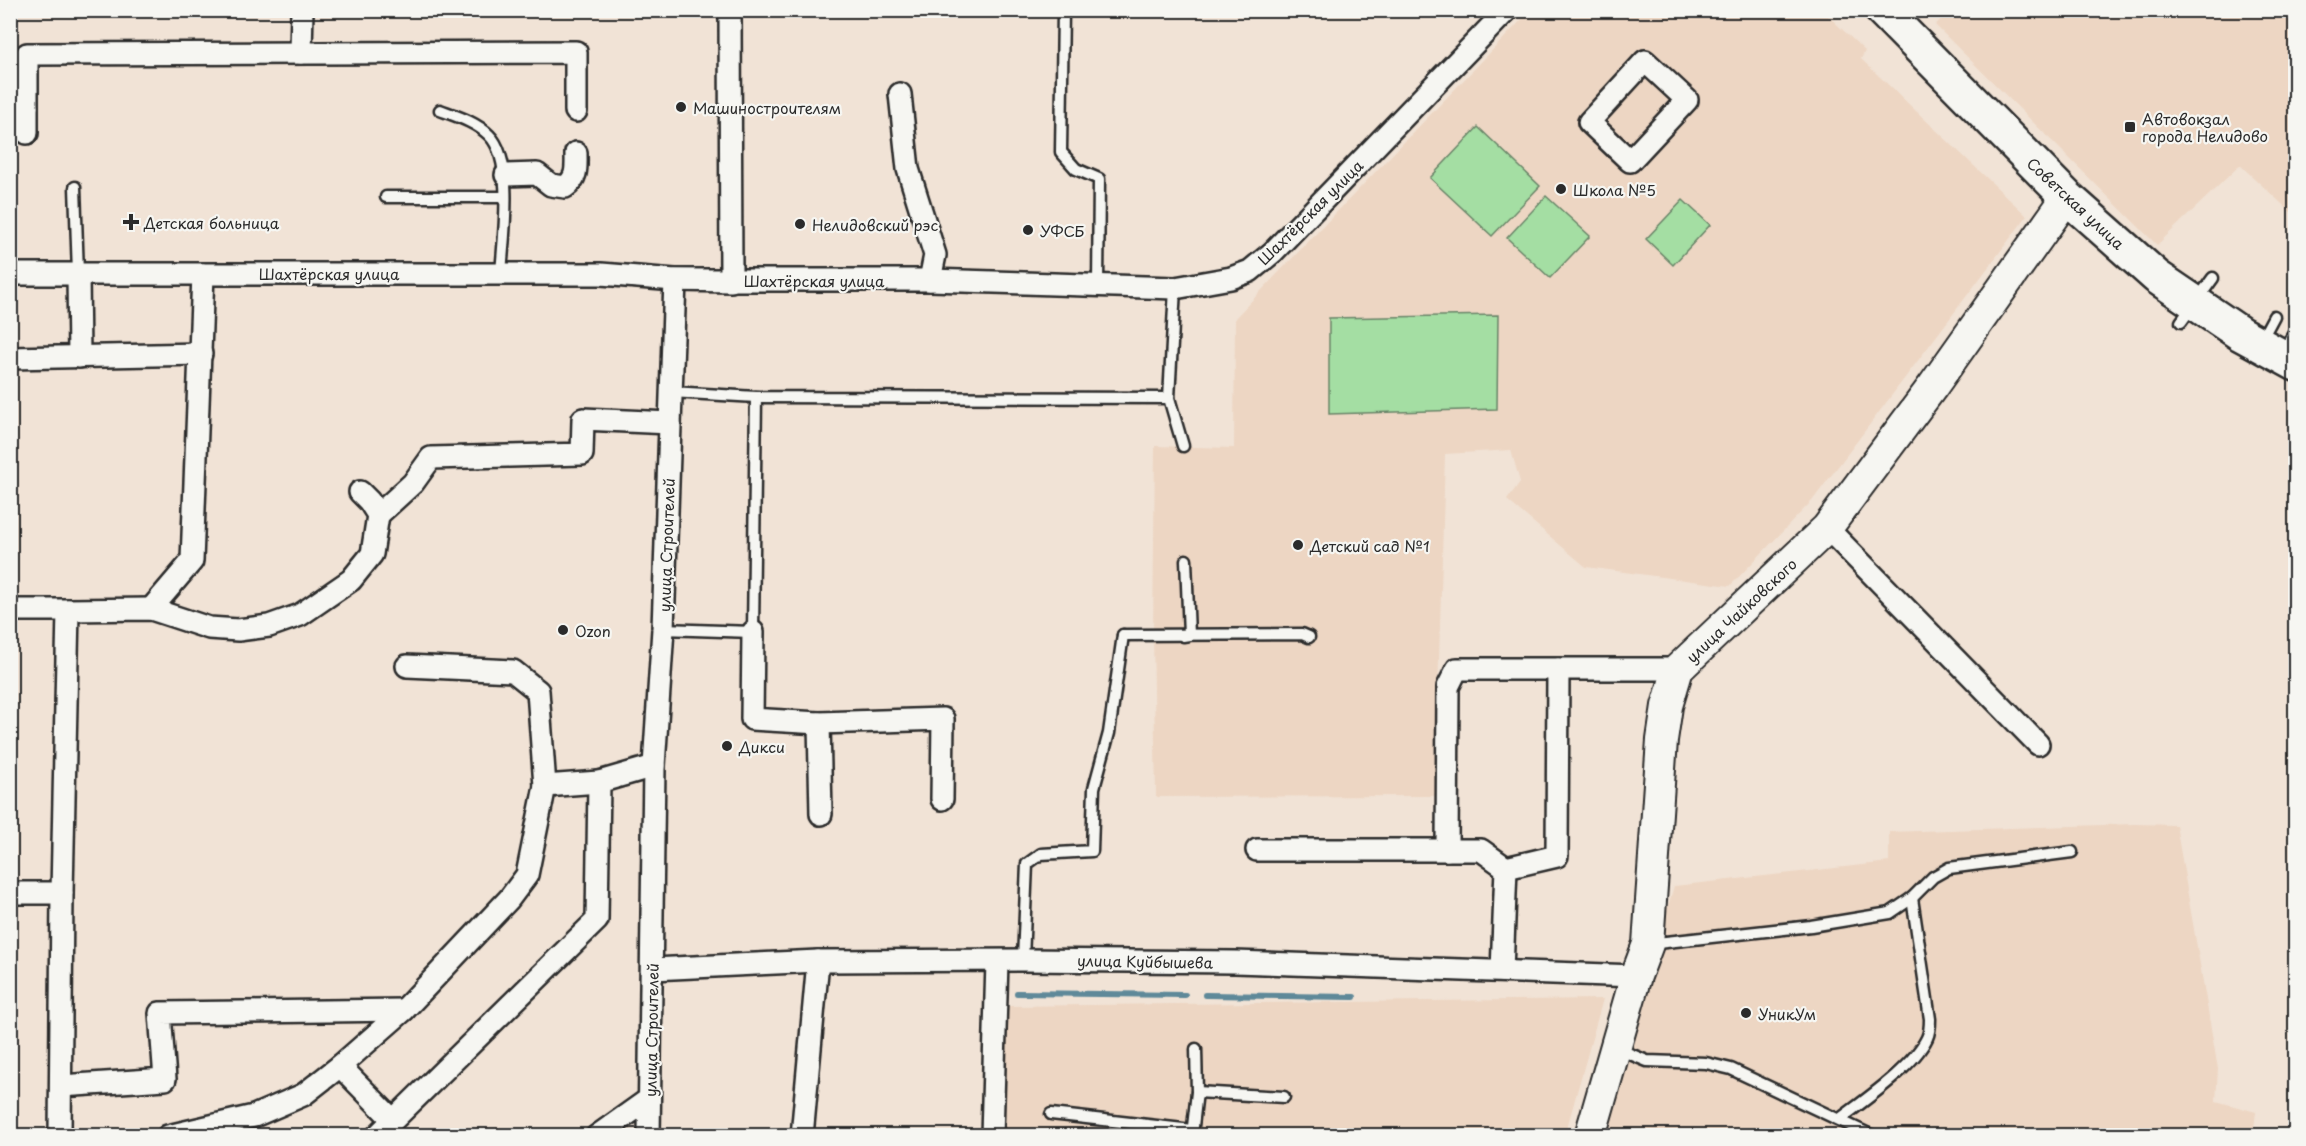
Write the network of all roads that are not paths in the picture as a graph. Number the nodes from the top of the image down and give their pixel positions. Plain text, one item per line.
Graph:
1 (302, 10) edge
2 (730, 10) edge
3 (1064, 10) edge
4 (1507, 10) edge
5 (1882, 10) edge
6 (302, 53) junction
7 (900, 94) dead end
8 (1687, 100) joint
9 (19, 107) edge
10 (440, 110) dead end
11 (576, 111) dead end
12 (27, 133) dead end
13 (576, 153) dead end
14 (506, 175) junction
15 (75, 187) dead end
16 (386, 197) dead end
17 (505, 197) junction
18 (2067, 197) junction
19 (10, 274) edge
20 (78, 274) junction
21 (203, 274) junction
22 (501, 274) junction
23 (675, 280) junction
24 (930, 280) junction
25 (731, 281) junction
26 (1098, 286) junction
27 (1175, 288) junction
28 (2281, 342) edge
29 (201, 354) junction
30 (79, 357) junction
31 (10, 358) edge
32 (671, 392) junction
33 (756, 397) junction
34 (1169, 398) junction
35 (670, 423) junction
36 (1183, 446) dead end
37 (360, 492) dead end
38 (378, 514) junction
39 (1827, 528) junction
40 (1186, 560) dead end
41 (151, 609) junction
42 (10, 610) edge
43 (68, 610) junction
44 (663, 629) junction
45 (753, 632) junction
46 (1189, 635) junction
47 (1309, 637) dead end
48 (407, 666) dead end
49 (1558, 669) junction
50 (1678, 669) junction
51 (819, 723) junction
52 (2038, 744) dead end
53 (654, 766) junction
54 (599, 782) junction
55 (545, 786) junction
56 (942, 799) dead end
57 (821, 814) dead end
58 (1257, 850) dead end
59 (1447, 850) junction
60 (2072, 852) dead end
61 (1506, 868) junction
62 (10, 893) edge
63 (62, 893) junction
64 (1912, 898) junction
65 (1648, 944) junction
66 (1023, 960) junction
67 (818, 961) junction
68 (997, 961) junction
69 (653, 969) junction
70 (1502, 971) junction
71 (1636, 976) junction
72 (404, 1010) junction
73 (1615, 1047) junction
74 (1196, 1049) dead end
75 (340, 1066) junction
76 (61, 1086) junction
77 (1197, 1092) junction
78 (1284, 1097) dead end
79 (649, 1099) junction
80 (1051, 1114) dead end
81 (393, 1119) junction
82 (1840, 1119) junction
83 (191, 1133) edge
84 (1192, 1133) edge
85 (60, 1136) edge
86 (168, 1136) edge
87 (377, 1136) edge
88 (597, 1136) edge
89 (649, 1136) edge
90 (802, 1136) edge
91 (992, 1136) edge
92 (1590, 1136) edge
93 (1873, 1136) edge

1 - 6 street
2 - 25 street
3 - 26 lane
4 - 27 street, Шахтёрская улица
5 - 18 main road, Советская улица
6 - 9 street
6 - 11 street
7 - 24 street
8 - 8 street
9 - 12 street
10 - 14 lane
13 - 14 street
14 - 17 lane
15 - 20 lane
16 - 17 lane
17 - 22 lane
18 - 28 main road, Советская улица
18 - 39 street, улица Чайковского
19 - 20 street, Шахтёрская улица
20 - 21 street, Шахтёрская улица
20 - 30 street
21 - 22 street, Шахтёрская улица
21 - 29 street
22 - 23 street, Шахтёрская улица
23 - 25 street
23 - 32 street, улица Строителей
24 - 25 street, Шахтёрская улица
24 - 26 street, Шахтёрская улица
26 - 27 street, Шахтёрская улица
27 - 34 lane
29 - 30 street
29 - 41 street
30 - 31 street
32 - 33 lane
32 - 35 street, улица Строителей
33 - 34 lane
33 - 45 lane
34 - 36 lane
35 - 38 street
35 - 44 street, улица Строителей
37 - 38 street
38 - 41 street
39 - 50 street, улица Чайковского
39 - 52 street
40 - 46 lane
41 - 43 street
42 - 43 street
43 - 63 street
44 - 45 lane
44 - 53 street, улица Строителей
45 - 51 street
46 - 47 lane
46 - 66 lane
48 - 55 street
49 - 50 street
49 - 59 street
49 - 61 street
50 - 65 street, улица Чайковского
51 - 56 street
51 - 57 street
53 - 54 street
53 - 69 street, улица Строителей
54 - 55 street
54 - 81 street
55 - 72 street
58 - 59 street
59 - 61 street
60 - 64 lane
61 - 70 street
62 - 63 street
63 - 76 street
64 - 65 lane
64 - 82 lane
65 - 71 street, улица Чайковского
66 - 68 street, улица Куйбышева
66 - 70 street, улица Куйбышева
67 - 68 street, улица Куйбышева
67 - 69 street, улица Куйбышева
67 - 90 street
68 - 91 street
69 - 79 street, улица Строителей
70 - 71 street, улица Куйбышева
71 - 73 street, улица Чайковского
72 - 75 street
72 - 76 street
73 - 82 lane
73 - 92 street, улица Чайковского
74 - 77 lane
75 - 81 street
75 - 83 street
76 - 85 street
77 - 78 lane
77 - 84 lane
79 - 88 street
79 - 89 street, улица Строителей
80 - 84 lane
81 - 87 street
82 - 93 lane
83 - 86 street

